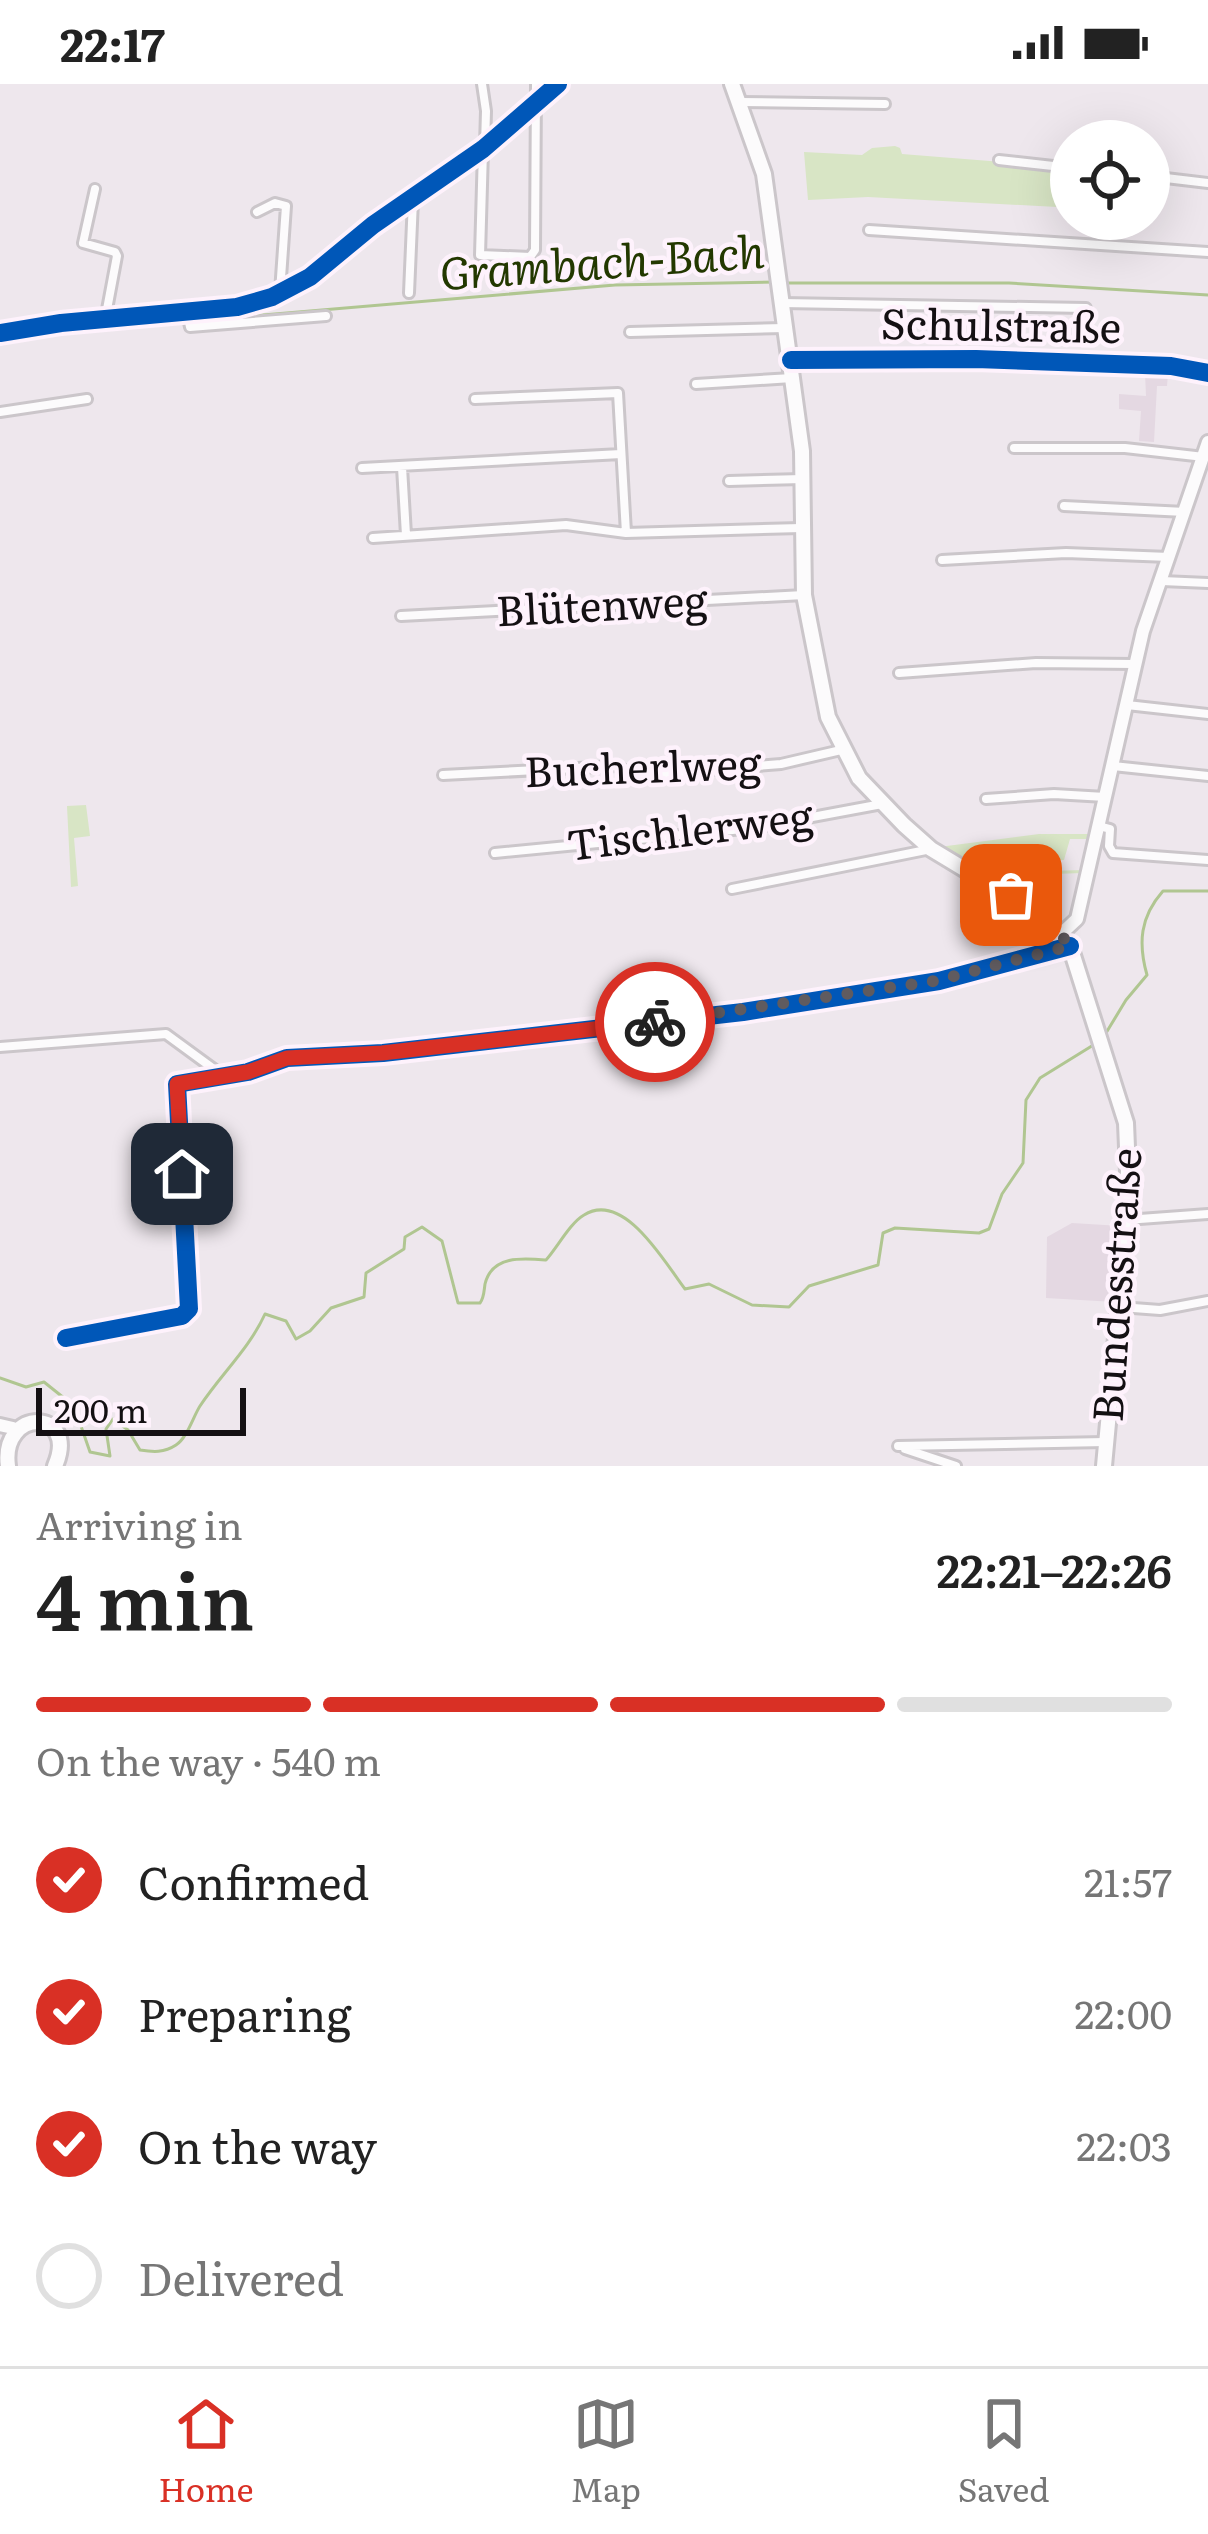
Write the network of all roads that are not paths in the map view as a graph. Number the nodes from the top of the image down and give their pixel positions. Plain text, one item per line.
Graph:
1 (482, 84) edge
2 (536, 84) edge
3 (558, 84) edge
4 (731, 84) edge
5 (740, 102) junction
6 (885, 104) dead end
7 (534, 108) junction
8 (484, 148) junction
9 (999, 160) dead end
10 (1050, 166) edge
11 (1170, 178) edge
12 (1208, 183) edge
13 (95, 189) dead end
14 (413, 198) junction
15 (256, 212) dead end
16 (869, 230) dead end
17 (1208, 252) edge
18 (780, 289) junction
19 (280, 293) junction
20 (409, 293) dead end
21 (1086, 308) dead end
22 (326, 316) dead end
23 (187, 318) junction
24 (105, 320) junction
25 (786, 328) junction
26 (630, 332) dead end
27 (0, 333) edge
28 (791, 360) junction
29 (1208, 373) edge
30 (794, 378) junction
31 (696, 384) dead end
32 (87, 399) dead end
33 (475, 399) dead end
34 (0, 412) edge
35 (1208, 442) edge
36 (1014, 448) dead end
37 (621, 454) junction
38 (1206, 458) edge
39 (402, 467) junction
40 (362, 468) dead end
41 (803, 479) junction
42 (729, 482) dead end
43 (1064, 506) dead end
44 (1186, 512) junction
45 (801, 528) junction
46 (626, 533) junction
47 (406, 535) junction
48 (373, 538) dead end
49 (1170, 557) junction
50 (942, 560) dead end
51 (1162, 581) junction
52 (1208, 583) edge
53 (804, 595) junction
54 (400, 616) dead end
55 (1136, 664) junction
56 (899, 673) dead end
57 (1127, 705) junction
58 (1208, 714) edge
59 (841, 750) junction
60 (1113, 766) junction
61 (442, 775) dead end
62 (1208, 776) edge
63 (1106, 797) junction
64 (986, 799) dead end
65 (884, 804) junction
66 (1099, 826) junction
67 (931, 849) junction
68 (495, 853) dead end
69 (1208, 860) edge
70 (732, 889) dead end
71 (1066, 940) junction
72 (0, 1047) edge
73 (224, 1076) junction
74 (1208, 1214) edge
75 (1124, 1220) junction
76 (1208, 1301) edge
77 (1119, 1307) junction
78 (66, 1338) dead end
79 (4, 1432) edge
80 (1106, 1442) junction
81 (62, 1462) edge
82 (8, 1466) edge
83 (956, 1466) edge
84 (1104, 1466) edge

1 - 8 street
2 - 7 street
3 - 7 street
4 - 5 main road
5 - 6 street
5 - 18 main road
7 - 8 street
7 - 8 street
8 - 14 street
9 - 10 street
11 - 12 street
13 - 24 street
14 - 19 street
14 - 20 street
15 - 19 street
16 - 17 street
18 - 21 street
18 - 25 main road
19 - 23 street
22 - 23 street
23 - 24 street
24 - 27 street
25 - 26 street
25 - 28 main road
28 - 29 street, Schulstraße
28 - 30 main road
30 - 31 street
30 - 41 main road
32 - 34 street
33 - 37 street
35 - 38 main road
36 - 38 street
37 - 39 street
37 - 46 street
38 - 44 main road
39 - 40 street
39 - 47 street
41 - 42 street
41 - 45 main road
43 - 44 street
44 - 49 main road
45 - 46 street
45 - 53 main road
46 - 47 street
47 - 48 street
49 - 50 street
49 - 51 main road
51 - 52 street
51 - 55 main road
53 - 54 street, Blütenweg
53 - 59 main road
55 - 56 street
55 - 57 main road
57 - 58 street
57 - 60 main road
59 - 61 street, Bucherlweg
59 - 65 main road
60 - 62 street
60 - 63 main road
63 - 64 street
63 - 66 main road
65 - 67 main road
65 - 68 street, Tischlerweg
66 - 69 street
66 - 71 main road
67 - 70 street
67 - 71 main road
71 - 73 street
71 - 75 main road, Bundesstraße
72 - 73 street
73 - 78 street
74 - 75 street
75 - 77 main road, Bundesstraße
76 - 77 street
77 - 80 main road, Bundesstraße
79 - 81 main road
79 - 82 main road
80 - 83 street
80 - 84 main road, Bundesstraße

